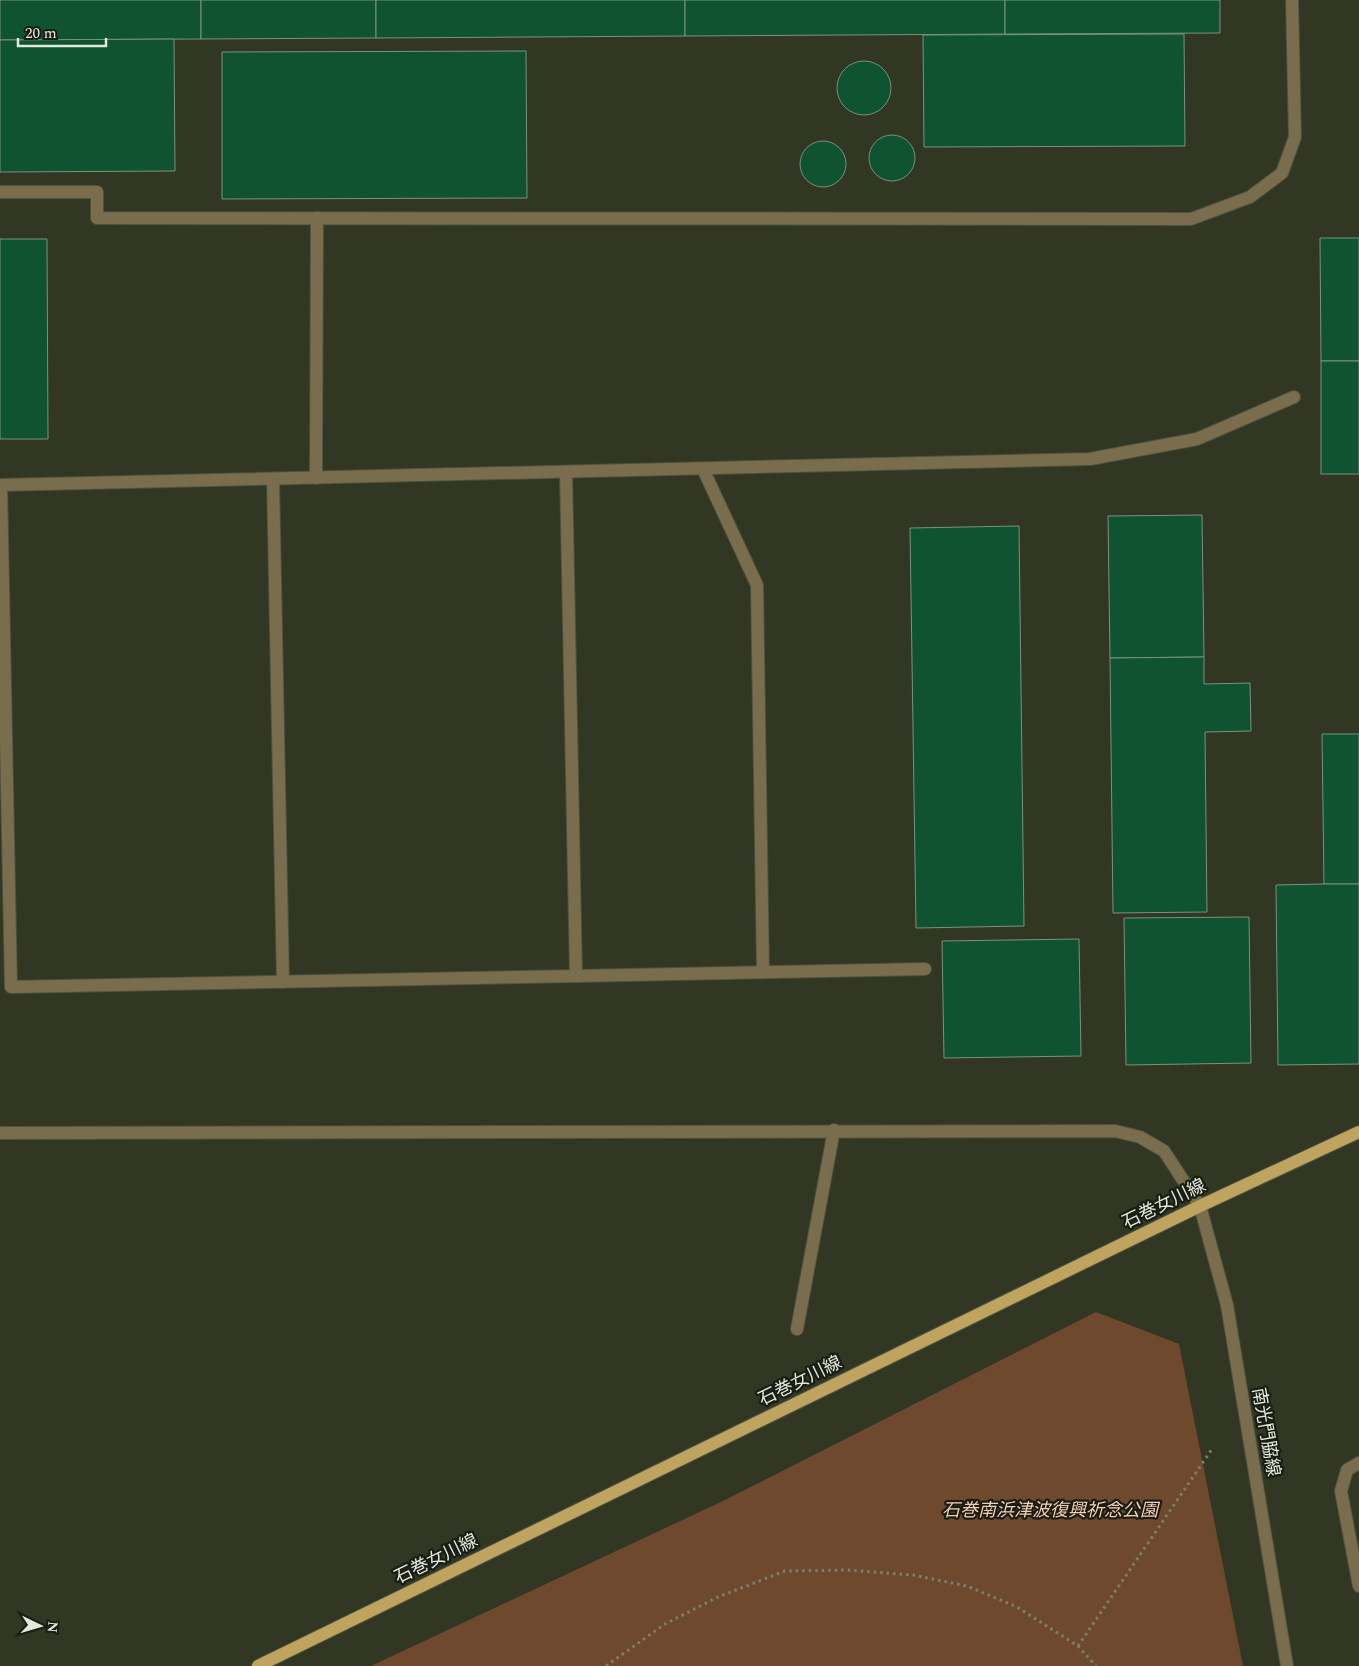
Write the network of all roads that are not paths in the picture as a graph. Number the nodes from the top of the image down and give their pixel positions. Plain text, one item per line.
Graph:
1 (1292, 0) edge
2 (0, 192) edge
3 (317, 218) junction
4 (1294, 397) dead end
5 (704, 469) junction
6 (566, 472) junction
7 (316, 478) junction
8 (273, 479) junction
9 (0, 485) edge
10 (925, 969) dead end
11 (763, 972) junction
12 (576, 976) junction
13 (283, 982) junction
14 (834, 1130) junction
15 (1359, 1132) edge
16 (0, 1133) edge
17 (1200, 1206) junction
18 (797, 1329) dead end
19 (1359, 1463) edge
20 (1359, 1586) edge
21 (258, 1666) edge
22 (1287, 1666) edge

1 - 3 street
2 - 3 street
3 - 7 street
4 - 5 street
5 - 6 street
5 - 11 street
6 - 7 street
6 - 12 street
7 - 8 street
8 - 9 street
8 - 13 street
9 - 13 street
10 - 11 street
11 - 12 street
12 - 13 street
14 - 16 street, 南光門脇線
14 - 17 street, 南光門脇線
14 - 18 street
15 - 17 main road, 石巻女川線
17 - 21 main road, 石巻女川線
17 - 22 street, 南光門脇線
19 - 20 street

